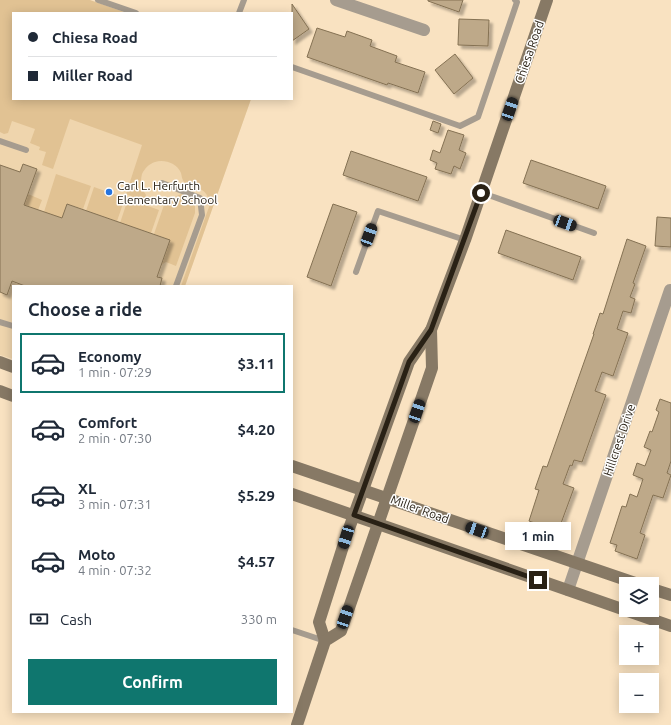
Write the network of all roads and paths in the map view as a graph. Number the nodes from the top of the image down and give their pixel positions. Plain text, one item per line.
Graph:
1 (98, 0) edge
2 (244, 0) edge
3 (336, 0) edge
4 (515, 0) edge
5 (547, 0) edge
6 (133, 12) edge
7 (239, 12) edge
8 (424, 30) dead end
9 (293, 67) edge
10 (0, 141) edge
11 (26, 150) dead end
12 (162, 183) dead end
13 (481, 193) junction
14 (594, 233) dead end
15 (465, 240) junction
16 (356, 272) dead end
17 (176, 285) edge
18 (670, 290) edge
19 (0, 322) edge
20 (12, 326) edge
21 (431, 330) junction
22 (0, 362) edge
23 (12, 367) edge
24 (0, 391) edge
25 (12, 396) edge
26 (293, 466) edge
27 (363, 490) junction
28 (293, 494) edge
29 (387, 497) junction
30 (354, 515) junction
31 (378, 523) junction
32 (577, 564) junction
33 (619, 578) edge
34 (568, 590) junction
35 (659, 591) edge
36 (671, 595) edge
37 (671, 626) edge
38 (293, 630) edge
39 (326, 641) junction
40 (297, 725) edge

1 - 6 lane
2 - 7 lane
3 - 8 street
4 - 9 lane
5 - 13 main road, Chiesa Road
10 - 11 lane
12 - 17 lane
13 - 14 lane
13 - 15 main road, Chiesa Road
15 - 16 lane
15 - 21 main road, Chiesa Road
18 - 32 street, Hillcrest Drive
19 - 20 lane
21 - 27 main road, Chiesa Road
21 - 29 main road, Chiesa Road
22 - 23 main road
24 - 25 main road
26 - 27 main road, Miller Road
27 - 29 main road, Miller Road
27 - 30 main road, Chiesa Road
28 - 30 main road
29 - 31 main road, Chiesa Road
29 - 32 main road, Miller Road
30 - 31 main road
30 - 39 main road, Chiesa Road
31 - 34 main road
31 - 39 main road, Chiesa Road
32 - 33 main road, Miller Road
32 - 34 street, Hillcrest Drive
34 - 37 main road
35 - 36 main road
38 - 39 lane
39 - 40 main road

